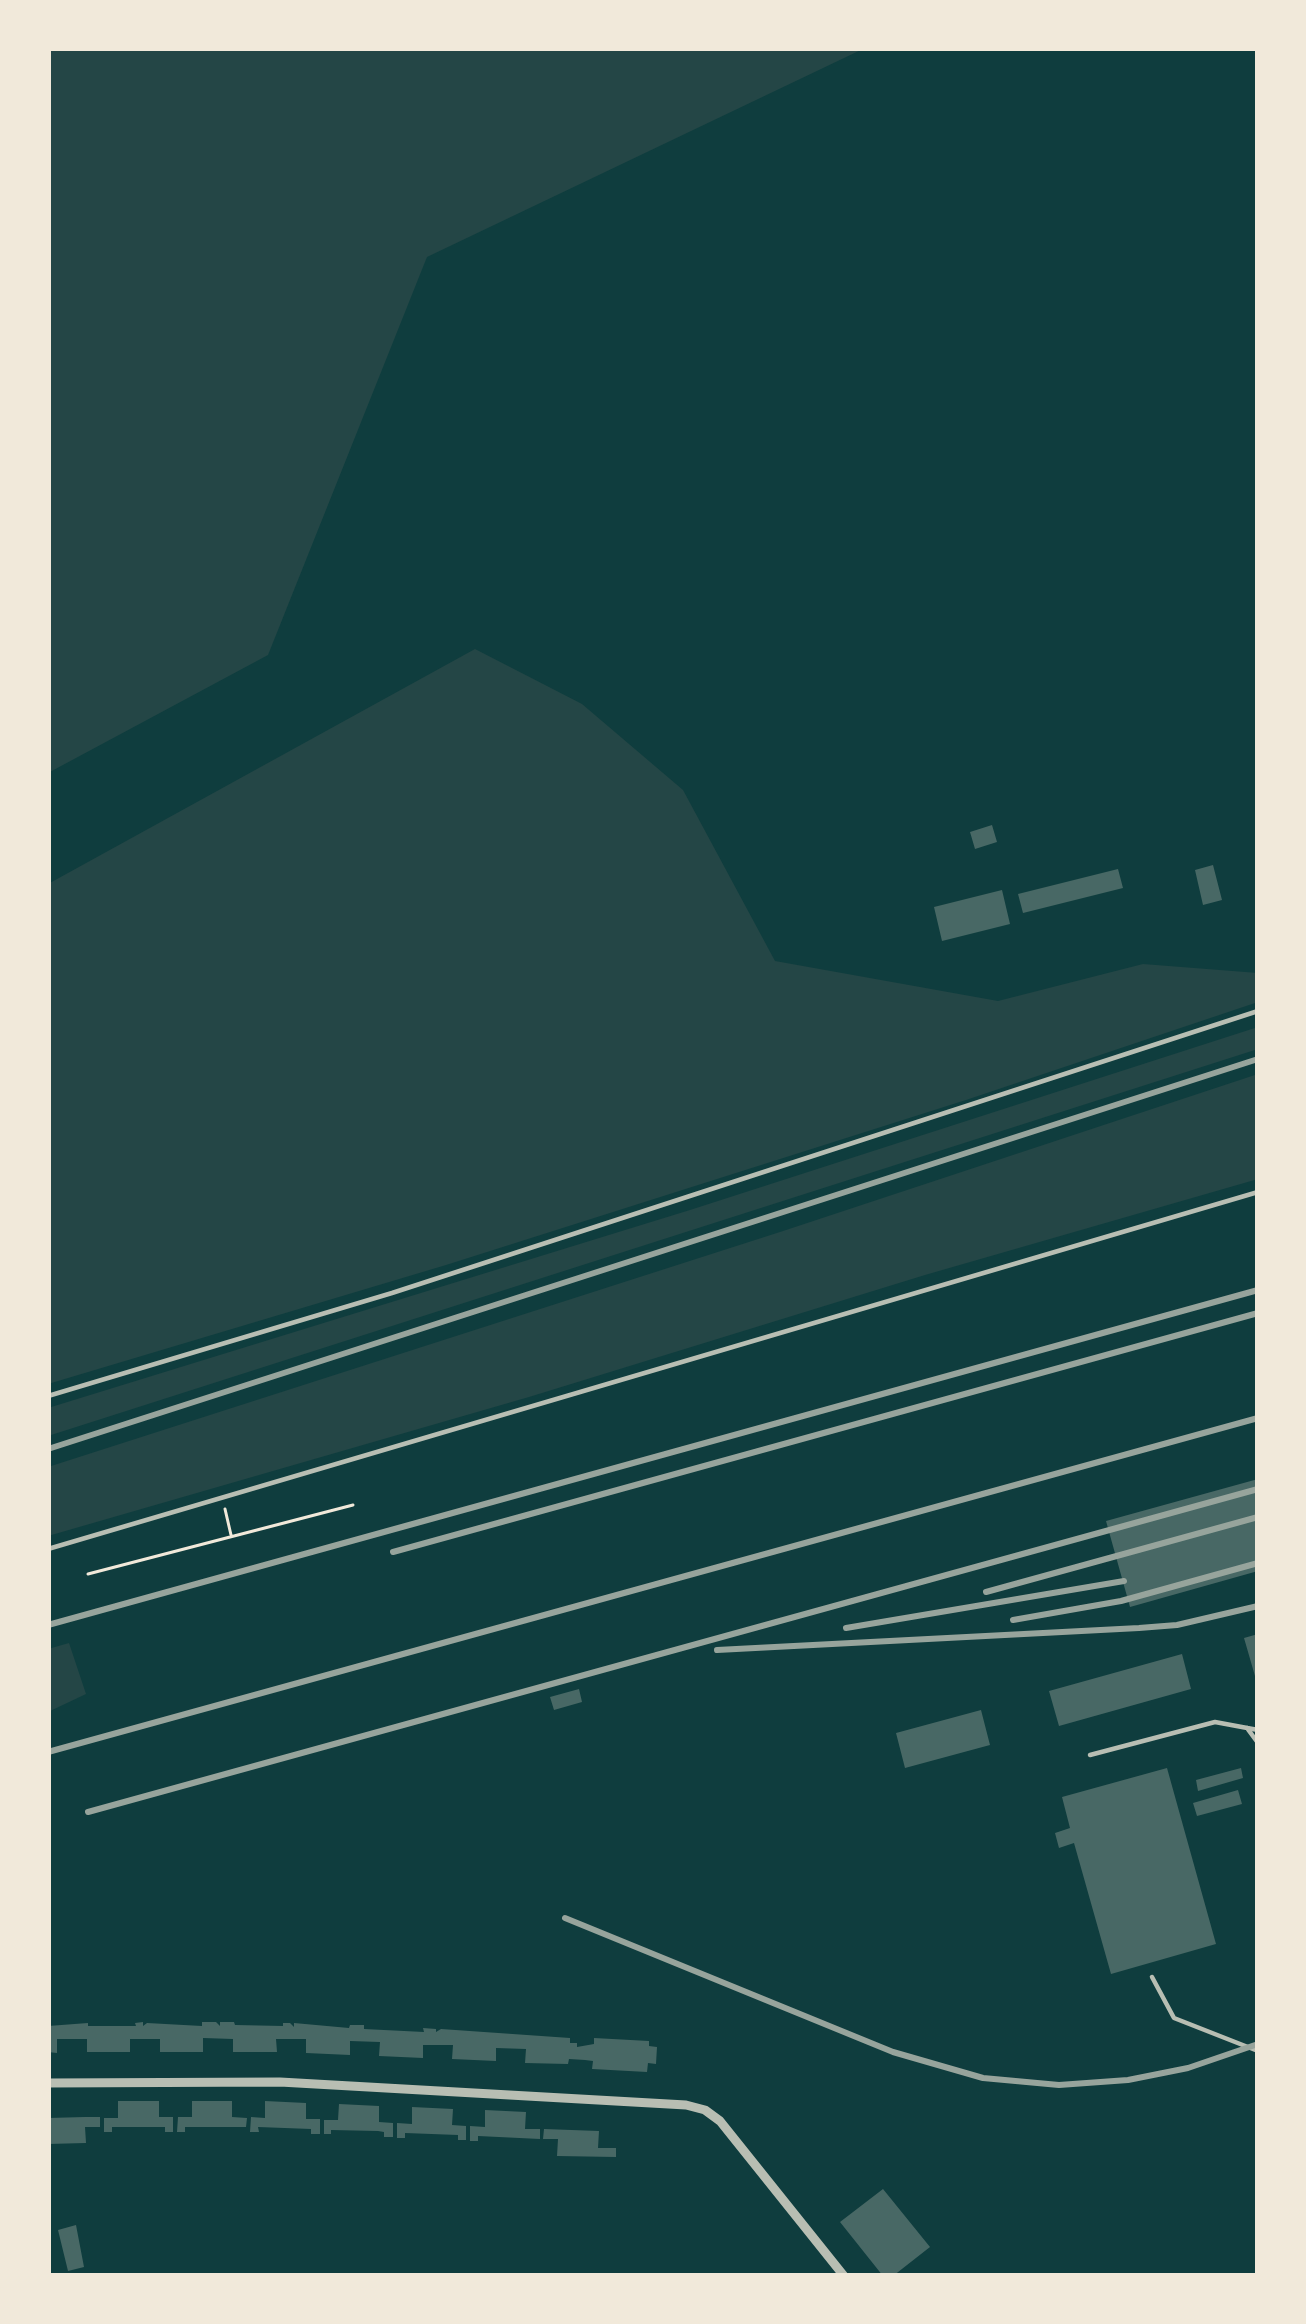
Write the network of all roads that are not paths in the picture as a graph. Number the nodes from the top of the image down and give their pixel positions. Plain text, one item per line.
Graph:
1 (1258, 1011) edge
2 (1258, 1192) edge
3 (48, 1396) edge
4 (48, 1550) edge
5 (1246, 1727) junction
6 (1258, 1730) edge
7 (1258, 1743) edge
8 (1090, 1755) dead end
9 (1152, 1977) dead end
10 (1258, 2051) edge
11 (48, 2084) edge
12 (844, 2276) edge

1 - 3 lane
2 - 4 lane
5 - 6 lane
5 - 7 lane
5 - 8 lane
9 - 10 lane
11 - 12 street

